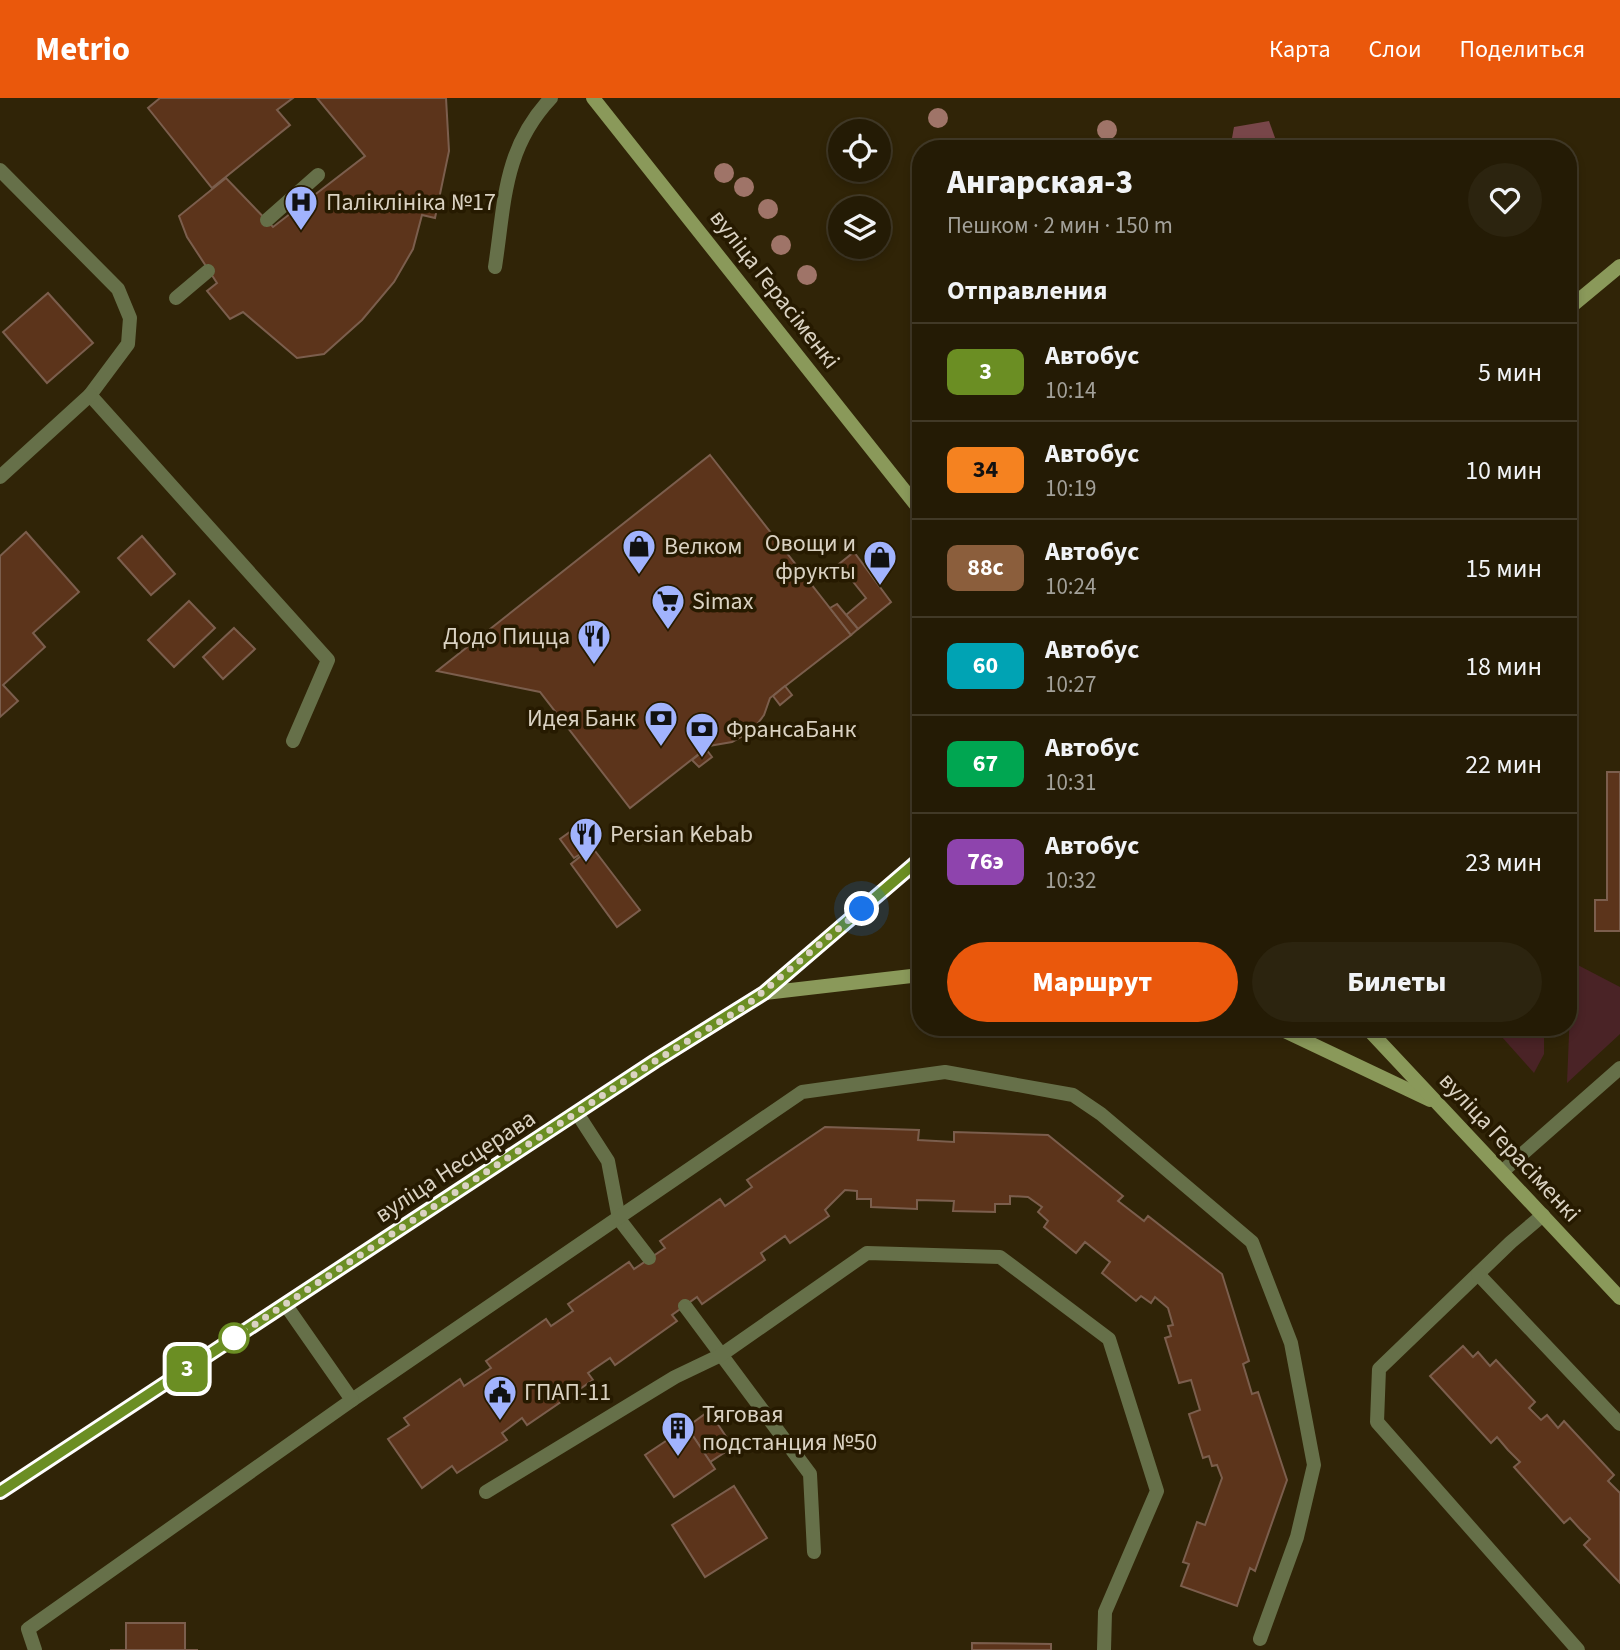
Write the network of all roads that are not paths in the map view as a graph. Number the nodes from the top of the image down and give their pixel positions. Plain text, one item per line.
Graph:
1 (551, 98) edge
2 (593, 98) edge
3 (0, 170) edge
4 (318, 175) dead end
5 (267, 220) dead end
6 (1620, 266) edge
7 (495, 267) dead end
8 (208, 271) dead end
9 (176, 298) dead end
10 (1577, 302) edge
11 (90, 395) junction
12 (0, 477) edge
13 (912, 500) edge
14 (293, 741) dead end
15 (912, 866) edge
16 (912, 976) edge
17 (764, 993) junction
18 (1295, 1036) edge
19 (1374, 1036) edge
20 (1620, 1068) edge
21 (1438, 1105) junction
22 (576, 1113) junction
23 (1503, 1171) junction
24 (1543, 1215) junction
25 (619, 1219) junction
26 (649, 1258) dead end
27 (1478, 1274) junction
28 (1620, 1298) edge
29 (285, 1304) junction
30 (685, 1306) dead end
31 (721, 1355) junction
32 (352, 1401) junction
33 (1620, 1424) edge
34 (0, 1492) edge
35 (486, 1492) dead end
36 (814, 1552) dead end
37 (1260, 1639) dead end
38 (34, 1650) edge
39 (1104, 1650) edge
40 (1578, 1650) edge

1 - 7 street
2 - 13 street, вуліца Герасіменкі
3 - 11 street
4 - 5 street
6 - 10 street
8 - 9 street
11 - 12 street
11 - 14 street
15 - 17 street, вуліца Несцерава
16 - 17 street
17 - 22 street, вуліца Несцерава
18 - 21 street
19 - 21 street, вуліца Герасіменкі
20 - 23 street
21 - 23 street, вуліца Герасіменкі
22 - 25 street
22 - 29 street, вуліца Несцерава
23 - 24 street, вуліца Герасіменкі
24 - 27 street
24 - 28 street, вуліца Герасіменкі
25 - 26 street
25 - 32 street
25 - 37 street
27 - 33 street
27 - 40 street
29 - 32 street
29 - 34 street, вуліца Несцерава
30 - 31 street
31 - 35 street
31 - 36 street
31 - 39 street
32 - 38 street

